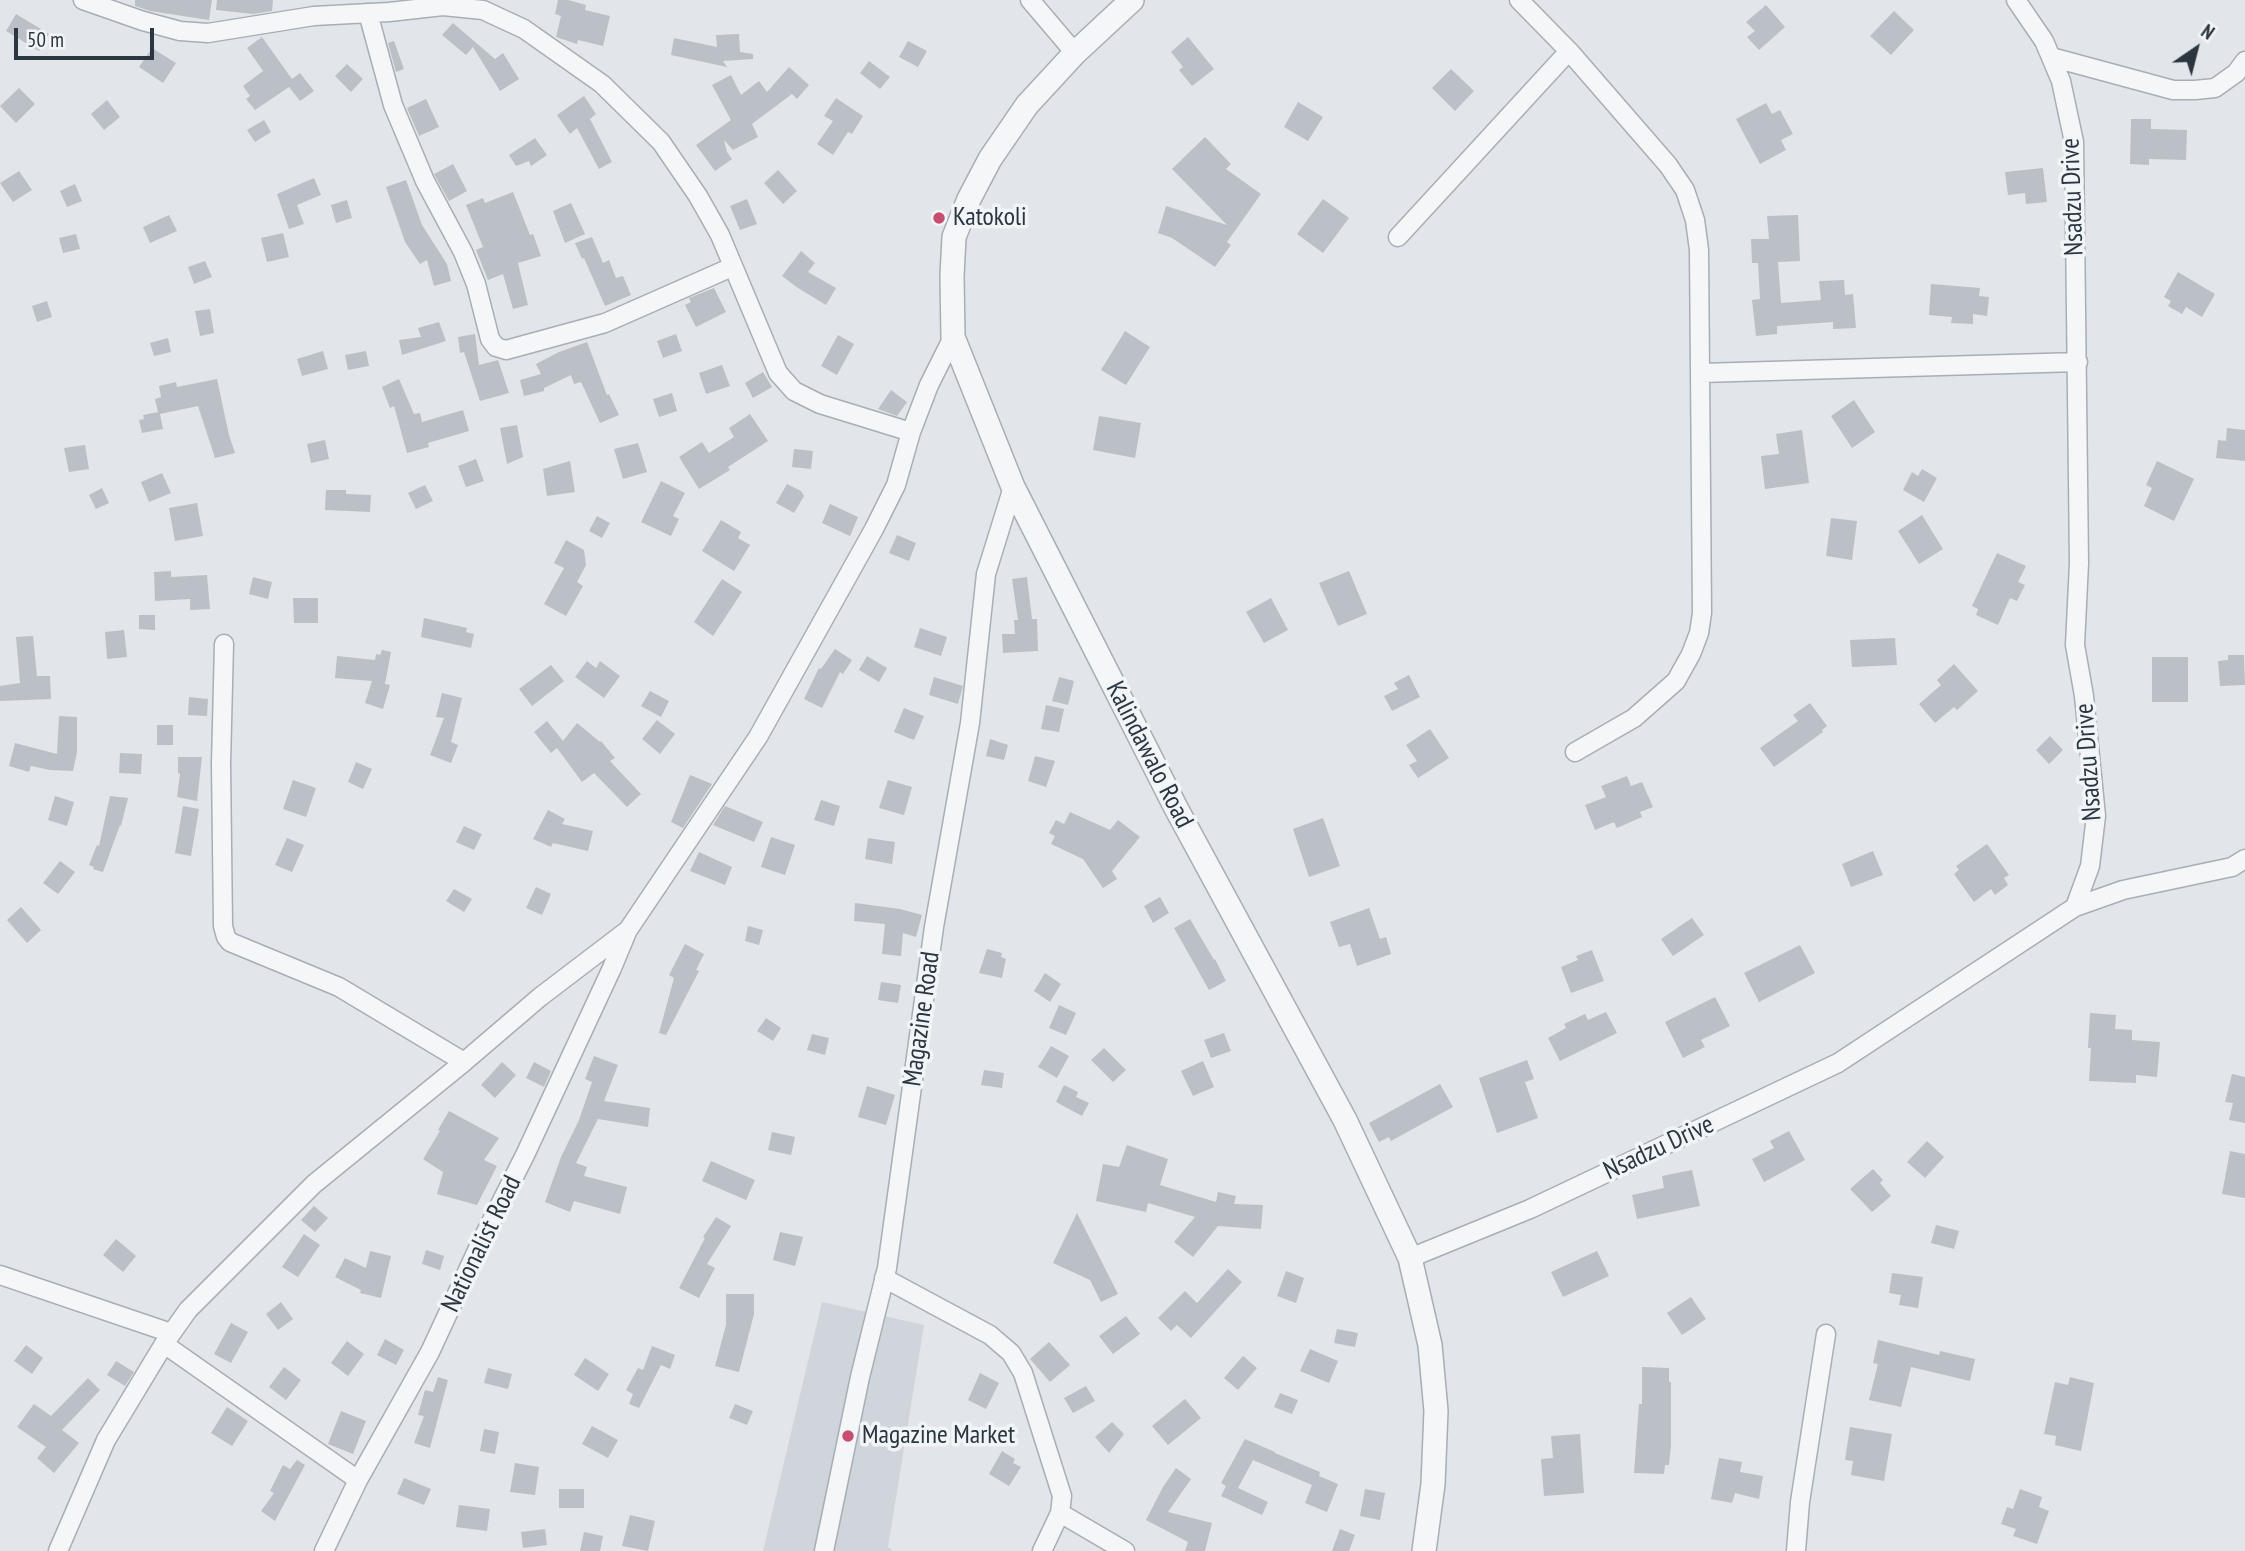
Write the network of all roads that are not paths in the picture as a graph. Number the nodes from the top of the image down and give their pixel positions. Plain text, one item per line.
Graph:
1 (83, 0) edge
2 (1030, 0) edge
3 (1132, 0) edge
4 (1519, 0) edge
5 (2016, 0) edge
6 (368, 13) junction
7 (1569, 51) junction
8 (1075, 53) junction
9 (2051, 57) junction
10 (2245, 61) edge
11 (1398, 237) dead end
12 (732, 267) junction
13 (953, 337) junction
14 (2078, 362) junction
15 (1701, 373) junction
16 (911, 432) junction
17 (1013, 487) junction
18 (224, 644) dead end
19 (1574, 752) dead end
20 (2245, 859) edge
21 (2075, 907) junction
22 (628, 930) junction
23 (464, 1062) junction
24 (1410, 1258) junction
25 (0, 1275) edge
26 (884, 1278) junction
27 (1826, 1334) dead end
28 (167, 1339) junction
29 (358, 1480) junction
30 (1060, 1513) junction
31 (62, 1549) edge
32 (324, 1551) edge
33 (824, 1551) edge
34 (1042, 1551) edge
35 (1125, 1551) edge
36 (1424, 1551) edge
37 (1796, 1551) edge

1 - 6 street
2 - 8 street
3 - 8 street, Kalindawalo Road
4 - 7 street
5 - 9 street, Nsadzu Drive
6 - 12 street
6 - 12 street
7 - 11 street
7 - 15 street
8 - 13 street, Kalindawalo Road
9 - 10 street
9 - 14 street, Nsadzu Drive
12 - 16 street
13 - 16 street
13 - 17 street, Kalindawalo Road
14 - 15 street
14 - 21 street, Nsadzu Drive
15 - 19 street
16 - 22 street
17 - 24 street, Kalindawalo Road
17 - 26 street, Magazine Road
18 - 23 street
20 - 21 street
21 - 24 street, Nsadzu Drive
22 - 23 street
22 - 29 street, Nationalist Road
23 - 28 street
24 - 36 street, Kalindawalo Road
25 - 28 street
26 - 30 street
26 - 33 street, Magazine Road
27 - 37 street
28 - 29 street
28 - 31 street
29 - 32 street, Nationalist Road
30 - 34 street
30 - 35 street

